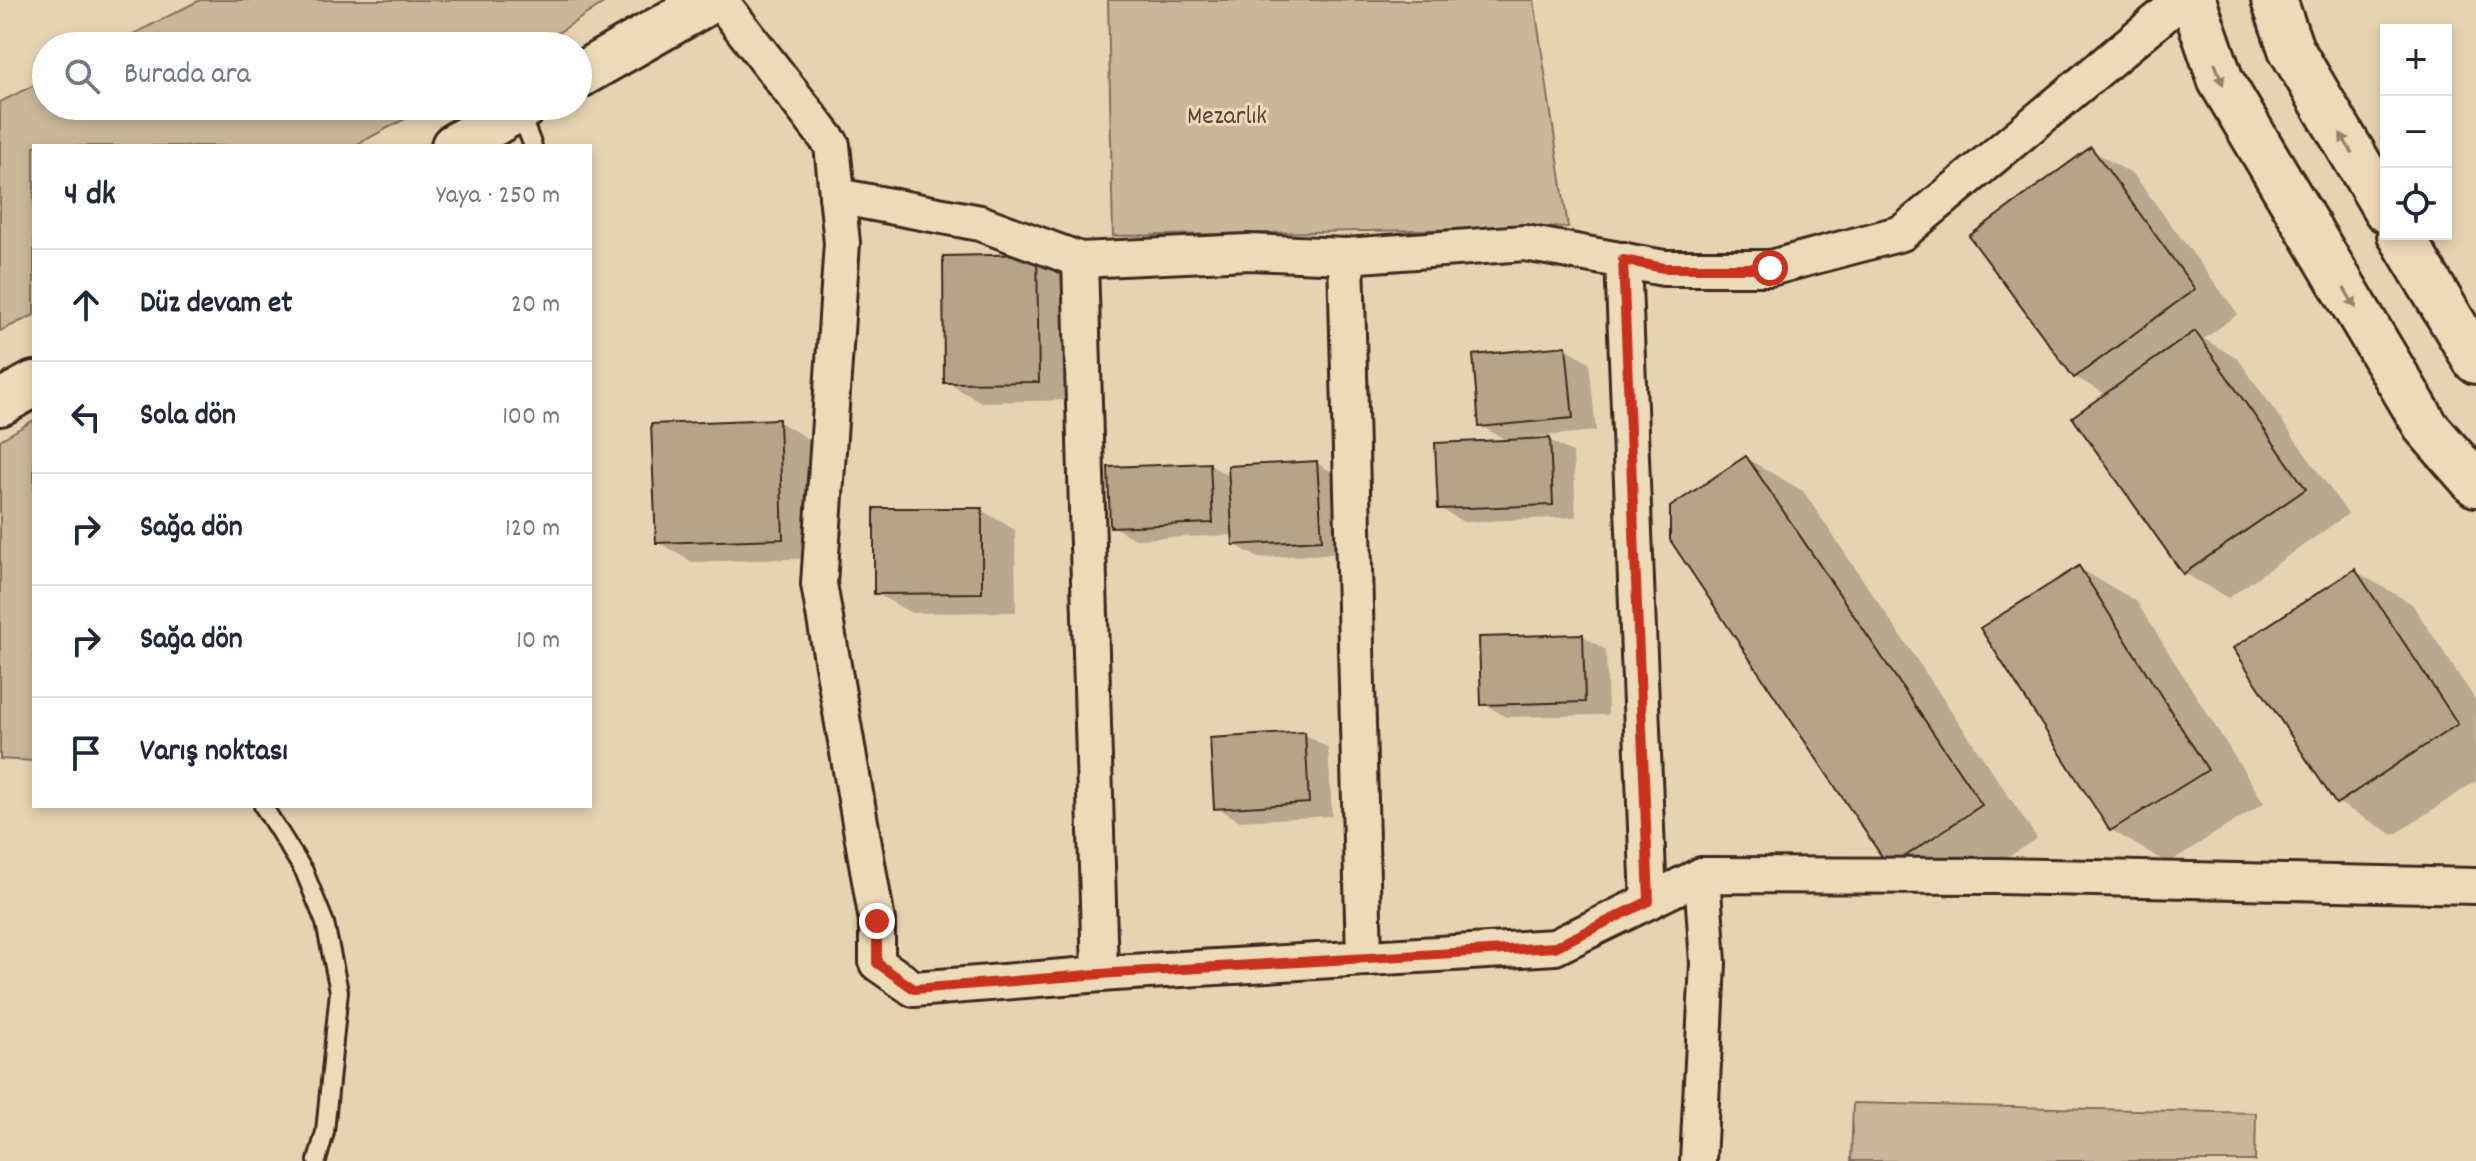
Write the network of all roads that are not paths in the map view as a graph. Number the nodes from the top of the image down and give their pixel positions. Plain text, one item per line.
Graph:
1 (711, 0) edge
2 (720, 0) edge
3 (2182, 0) edge
4 (2193, 0) edge
5 (2274, 0) edge
6 (592, 68) edge
7 (525, 121) edge
8 (460, 144) edge
9 (837, 196) junction
10 (2380, 200) edge
11 (2404, 240) edge
12 (1346, 256) junction
13 (1080, 260) junction
14 (1623, 260) junction
15 (2476, 361) edge
16 (32, 385) edge
17 (0, 403) edge
18 (2476, 484) edge
19 (264, 808) edge
20 (1702, 875) junction
21 (2476, 886) edge
22 (1649, 901) junction
23 (1364, 958) junction
24 (1100, 974) junction
25 (317, 1161) edge
26 (1698, 1161) edge

1 - 6 main road
2 - 9 street
3 - 14 street
4 -> 18 main road
10 -> 5 main road
7 - 8 main road
9 - 13 street
9 - 24 street
11 - 15 main road
12 - 13 street
12 - 14 street
12 - 23 street
13 - 24 street
14 - 22 street
16 - 17 main road
19 - 25 lane
20 - 21 street
20 - 22 street
20 - 26 street
22 - 23 street
23 - 24 street

